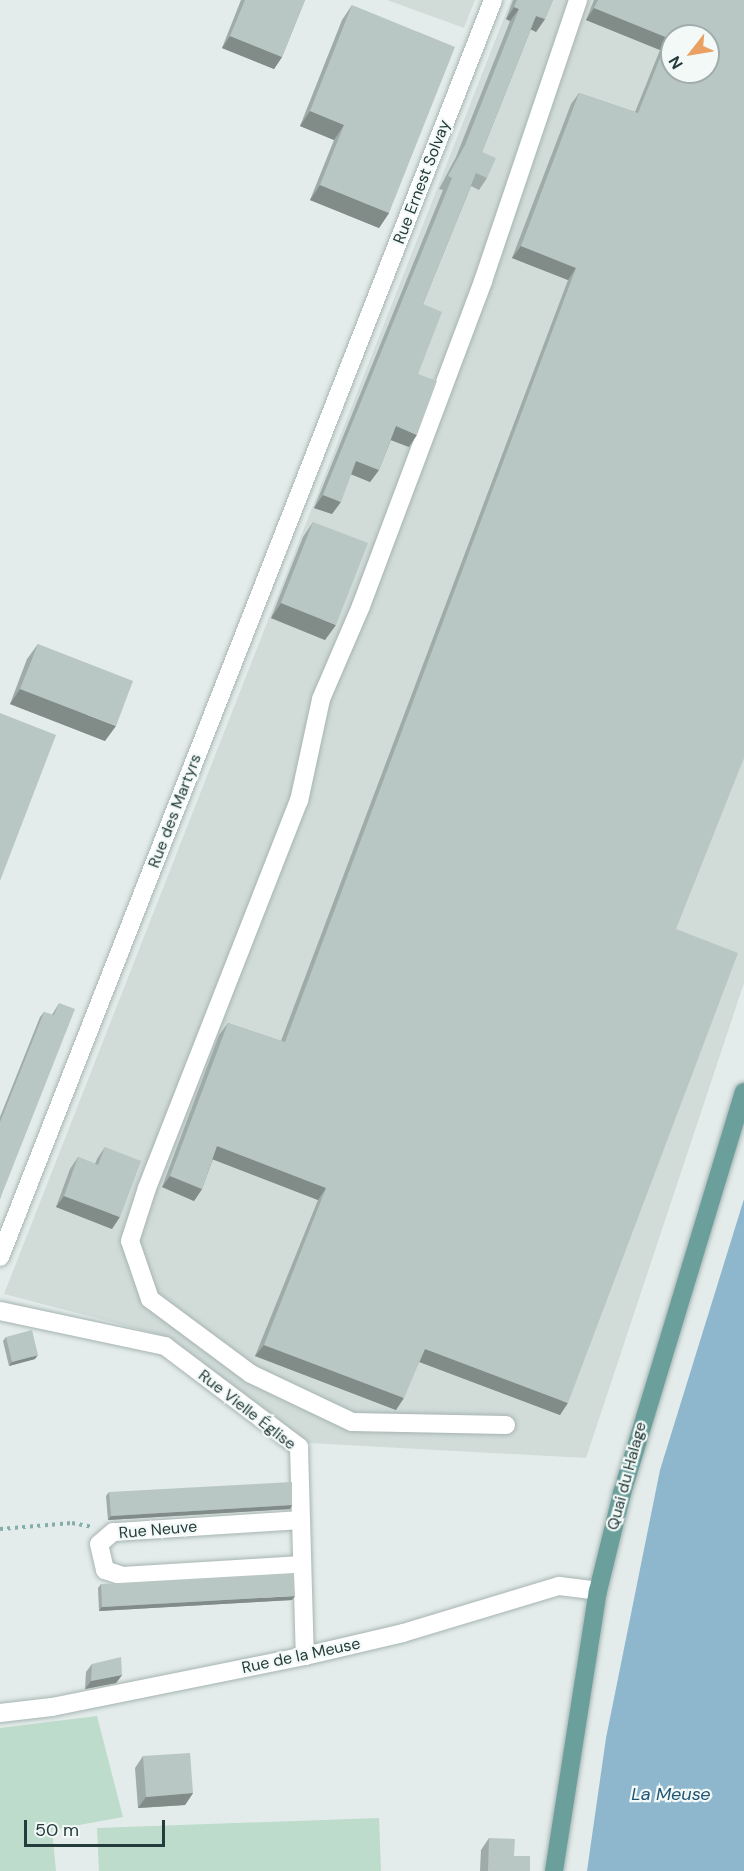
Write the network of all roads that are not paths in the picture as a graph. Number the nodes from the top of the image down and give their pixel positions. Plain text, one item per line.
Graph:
1 (493, 0) edge
2 (578, 0) edge
3 (351, 364) joint
4 (744, 1092) edge
5 (0, 1257) edge
6 (0, 1311) edge
7 (506, 1425) dead end
8 (301, 1520) junction
9 (302, 1565) junction
10 (598, 1591) junction
11 (305, 1656) junction
12 (0, 1713) edge
13 (554, 1871) edge

1 - 3 street, Rue Ernest Solvay
2 - 7 street
3 - 5 street, Rue des Martyrs
4 - 10 main road, Quai du Halage
6 - 8 street, Rue Vielle Église
8 - 9 street, Rue Vielle Église
8 - 9 street, Rue Neuve
9 - 11 street, Rue Vielle Église
10 - 11 street, Rue de la Meuse
10 - 13 main road, Quai du Halage
11 - 12 street, Rue de la Meuse

